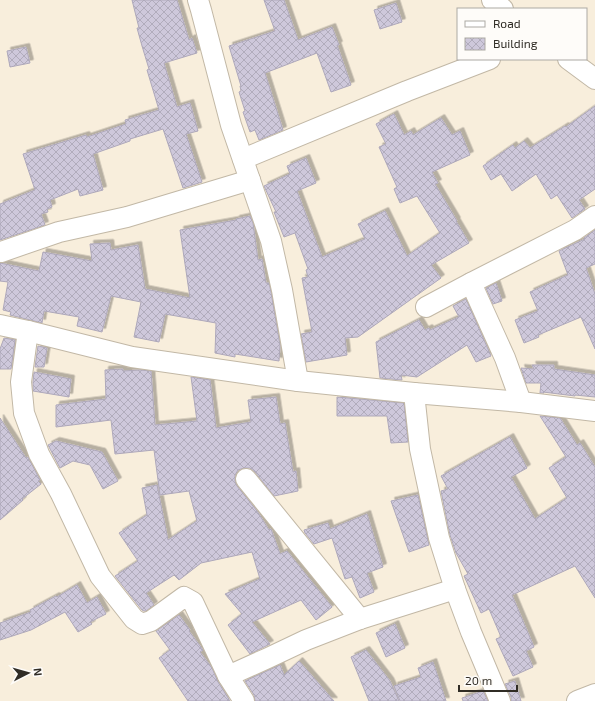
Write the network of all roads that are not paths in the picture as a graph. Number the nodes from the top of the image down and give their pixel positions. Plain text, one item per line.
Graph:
1 (198, 0) edge
2 (492, 0) edge
3 (502, 8) edge
4 (487, 60) edge
5 (570, 60) edge
6 (594, 73) edge
7 (243, 159) junction
8 (250, 180) junction
9 (595, 216) edge
10 (1, 252) dead end
11 (471, 283) junction
12 (426, 307) dead end
13 (0, 325) edge
14 (28, 331) junction
15 (298, 381) junction
16 (414, 393) junction
17 (521, 402) junction
18 (595, 411) edge
19 (246, 479) dead end
20 (455, 589) junction
21 (360, 619) junction
22 (228, 676) junction
23 (595, 694) edge
24 (244, 701) edge
25 (500, 701) edge
26 (577, 701) edge

1 - 7 street
2 - 3 street
4 - 7 street
5 - 6 street
7 - 8 street
8 - 10 street
8 - 15 street
9 - 11 street
11 - 12 street
11 - 17 street
13 - 14 street
14 - 15 street
14 - 22 street
15 - 16 street
16 - 17 street
16 - 20 street
17 - 18 street
19 - 21 street
20 - 21 street
20 - 25 street
21 - 22 street
22 - 24 street
23 - 26 street

